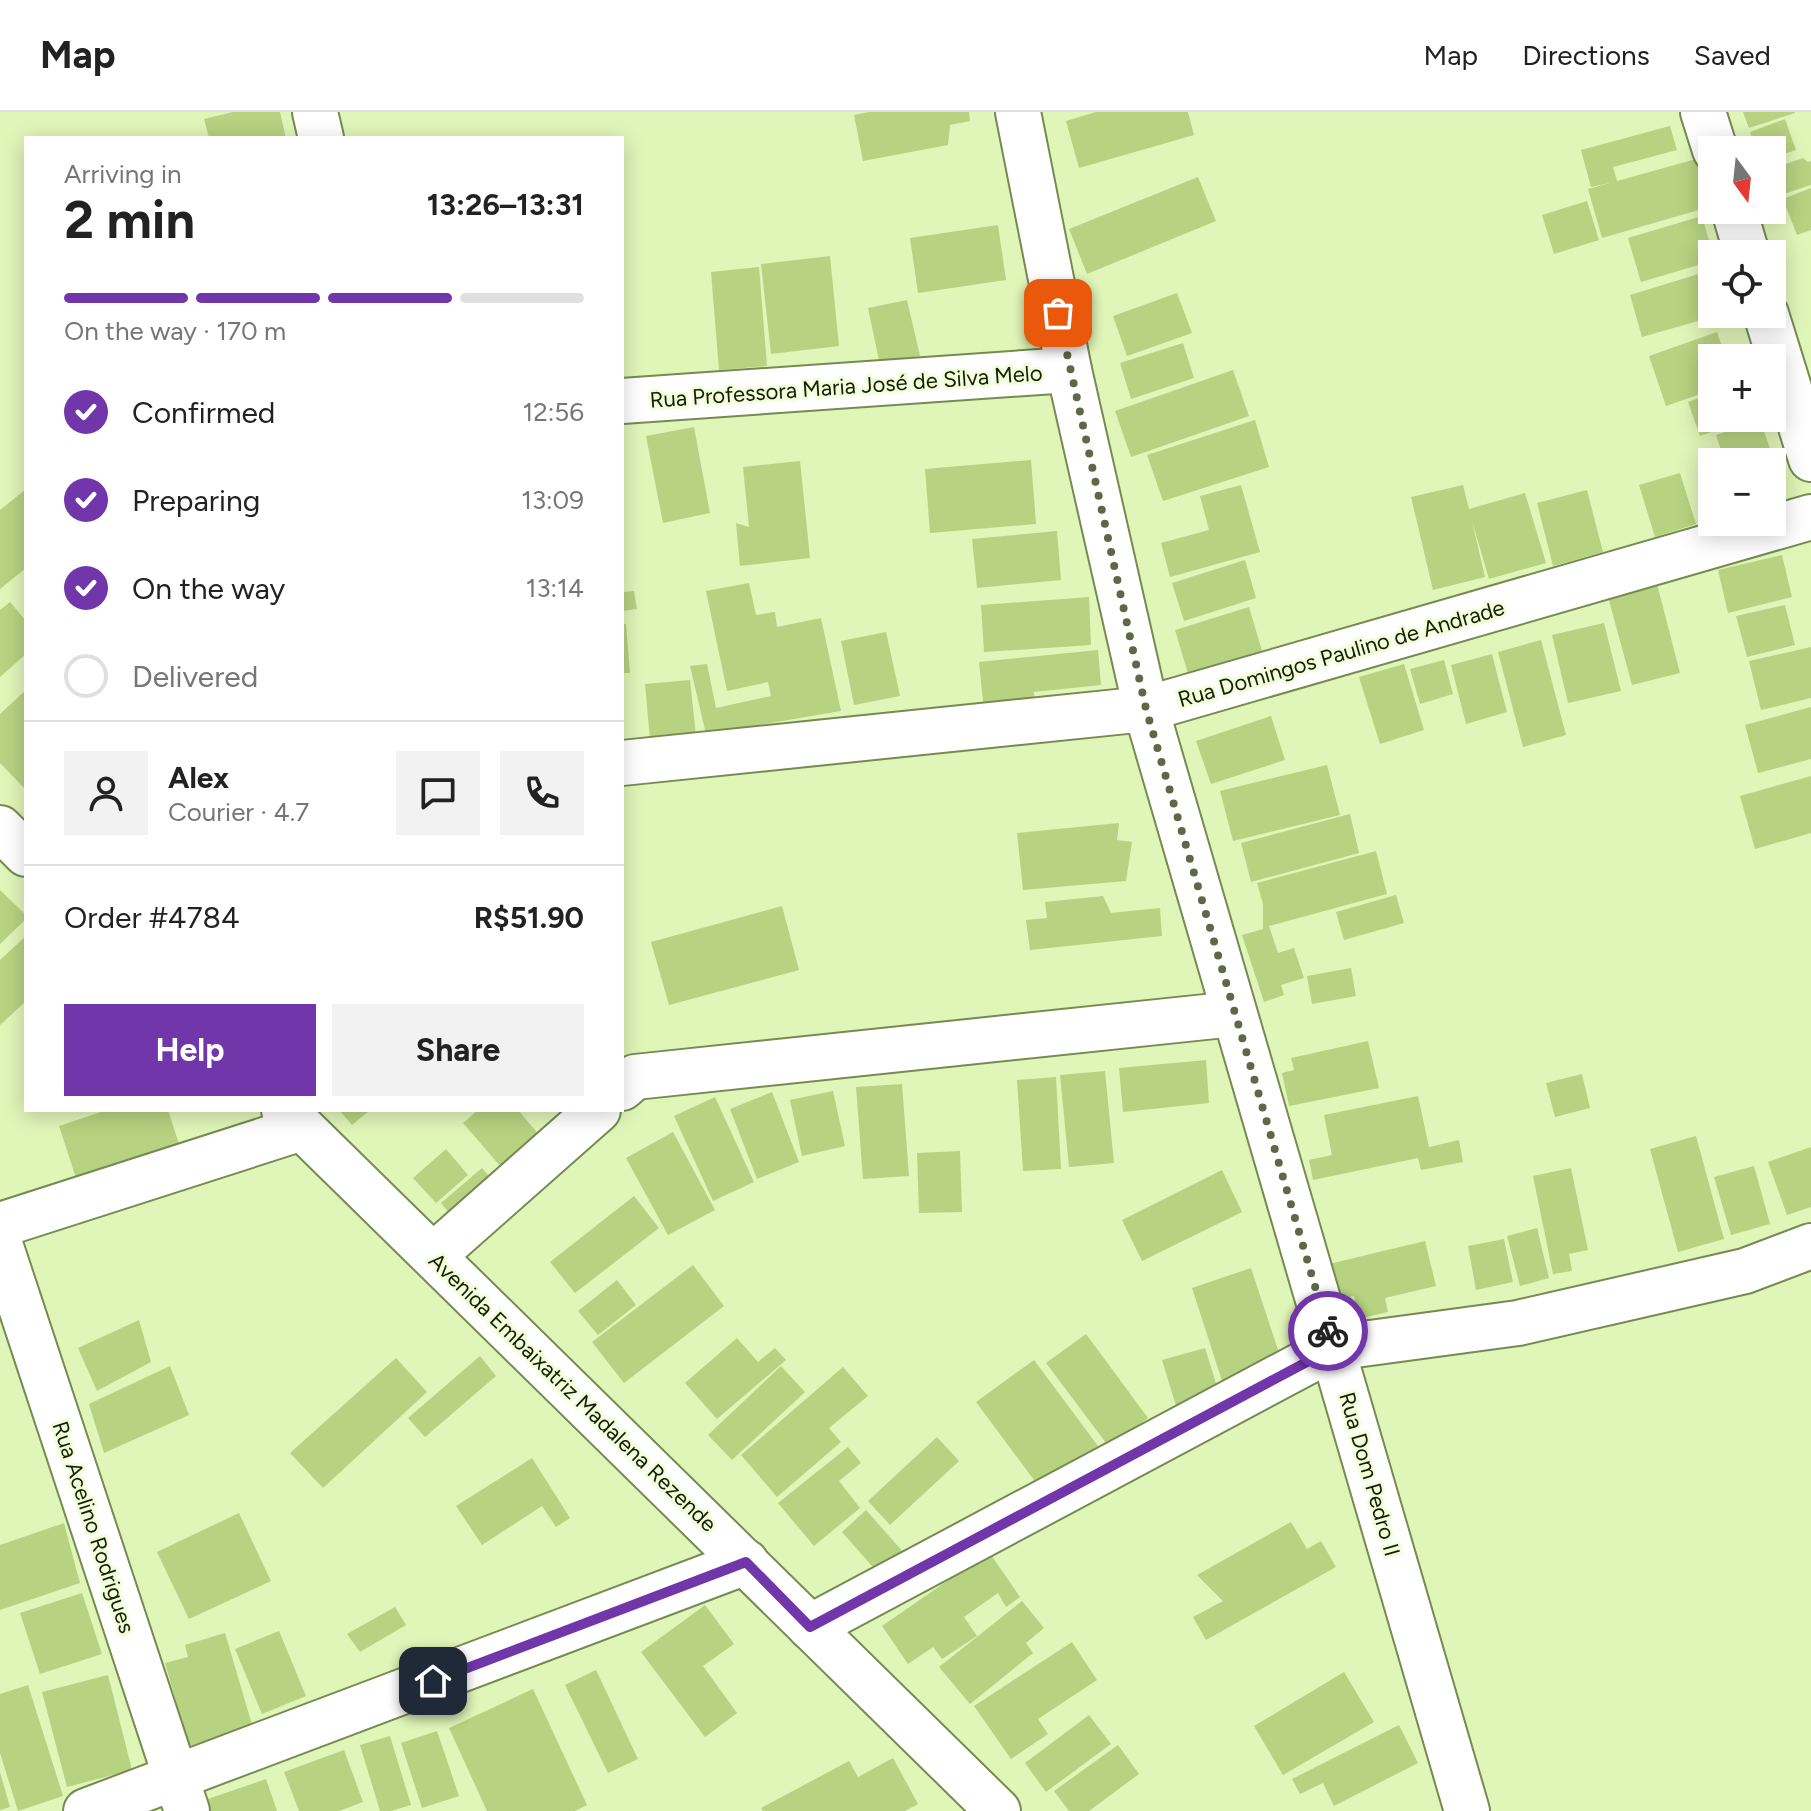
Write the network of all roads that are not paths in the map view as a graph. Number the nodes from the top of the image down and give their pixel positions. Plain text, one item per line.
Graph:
1 (315, 112) edge
2 (1018, 112) edge
3 (1703, 112) edge
4 (321, 136) edge
5 (1711, 136) edge
6 (1770, 328) edge
7 (1069, 370) junction
8 (624, 401) edge
9 (1811, 459) edge
10 (1811, 517) edge
11 (1146, 709) junction
12 (624, 763) edge
13 (0, 828) edge
14 (24, 852) edge
15 (1234, 1014) junction
16 (626, 1074) edge
17 (596, 1112) edge
18 (293, 1119) edge
19 (0, 1225) edge
20 (0, 1244) edge
21 (1811, 1246) edge
22 (434, 1255) junction
23 (1333, 1348) junction
24 (746, 1562) junction
25 (810, 1627) junction
26 (964, 1792) edge
27 (182, 1794) edge
28 (86, 1811) edge
29 (998, 1811) edge
30 (1467, 1811) edge

1 - 4 street
2 - 7 street, Rua Dom Pedro II
3 - 5 street
6 - 9 street
7 - 8 street, Rua Professora Maria José de Silva Melo
7 - 11 street, Rua Dom Pedro II
10 - 11 street, Rua Domingos Paulino de Andrade
11 - 12 street, Rua Domingos Paulino de Andrade
11 - 15 street, Rua Dom Pedro II
13 - 14 street
15 - 16 street
15 - 23 street, Rua Dom Pedro II
17 - 22 street
18 - 19 street
18 - 22 street, Avenida Embaixatriz Madalena Rezende
20 - 27 street, Rua Acelino Rodrigues
21 - 23 street
22 - 24 street, Avenida Embaixatriz Madalena Rezende
23 - 25 street
23 - 30 street, Rua Dom Pedro II
24 - 25 street, Avenida Embaixatriz Madalena Rezende
24 - 27 street
25 - 26 street, Avenida Embaixatriz Madalena Rezende
26 - 29 street, Avenida Embaixatriz Madalena Rezende
27 - 28 street

